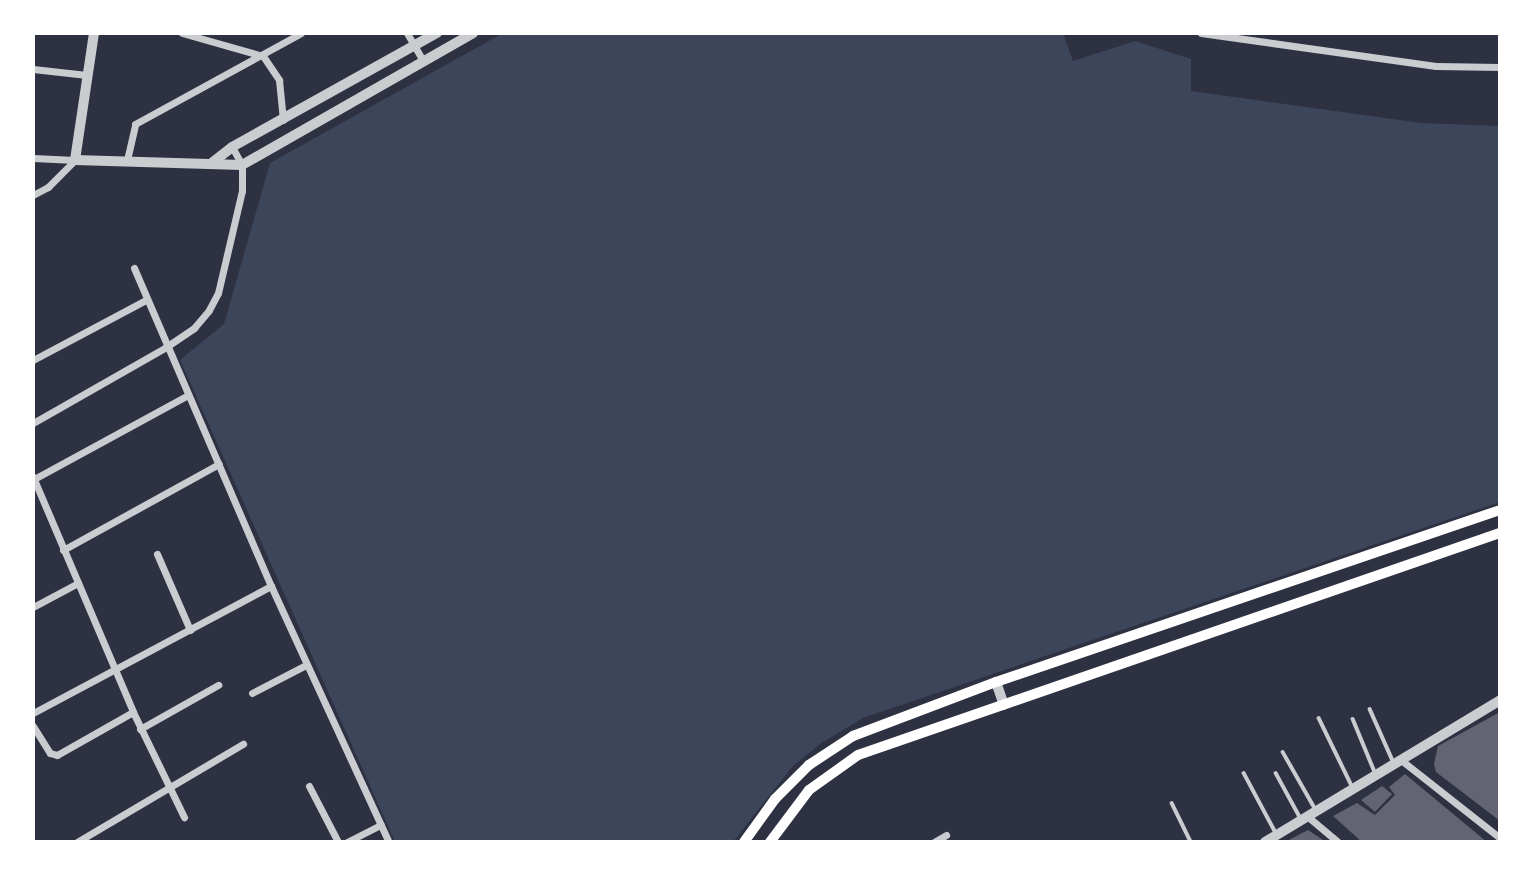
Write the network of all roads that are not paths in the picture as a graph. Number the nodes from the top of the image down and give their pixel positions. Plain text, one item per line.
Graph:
1 (94, 33) edge
2 (182, 33) edge
3 (301, 33) edge
4 (407, 33) edge
5 (437, 33) edge
6 (473, 33) edge
7 (1201, 33) edge
8 (414, 46) junction
9 (263, 56) junction
10 (422, 61) junction
11 (1500, 67) edge
12 (33, 69) edge
13 (86, 75) junction
14 (283, 120) junction
15 (232, 147) junction
16 (33, 158) edge
17 (75, 160) junction
18 (127, 160) junction
19 (213, 162) junction
20 (242, 165) junction
21 (33, 195) edge
22 (134, 268) dead end
23 (146, 300) junction
24 (166, 347) junction
25 (33, 360) edge
26 (188, 395) junction
27 (33, 423) edge
28 (219, 464) junction
29 (34, 478) edge
30 (42, 499) junction
31 (33, 504) edge
32 (1500, 510) edge
33 (1500, 533) edge
34 (63, 550) junction
35 (157, 554) dead end
36 (78, 583) junction
37 (271, 586) junction
38 (33, 607) edge
39 (190, 629) junction
40 (306, 664) junction
41 (115, 670) junction
42 (996, 682) junction
43 (218, 685) dead end
44 (252, 692) dead end
45 (1500, 700) edge
46 (1004, 705) junction
47 (1370, 709) dead end
48 (133, 712) junction
49 (33, 713) edge
50 (1319, 718) dead end
51 (1353, 719) dead end
52 (33, 726) edge
53 (141, 729) junction
54 (243, 744) dead end
55 (1283, 752) dead end
56 (1398, 762) junction
57 (1244, 773) dead end
58 (1276, 773) dead end
59 (1376, 775) junction
60 (309, 786) dead end
61 (169, 788) junction
62 (1353, 788) junction
63 (1172, 803) dead end
64 (1308, 815) junction
65 (184, 817) dead end
66 (381, 825) junction
67 (946, 835) dead end
68 (1276, 835) junction
69 (1500, 838) edge
70 (77, 842) edge
71 (338, 842) edge
72 (347, 842) edge
73 (388, 842) edge
74 (744, 842) edge
75 (769, 842) edge
76 (934, 842) edge
77 (1191, 842) edge
78 (1265, 842) edge
79 (1338, 842) edge

1 - 13 street
2 - 9 street
3 - 9 street
4 - 8 street
5 - 8 street
6 - 10 street
7 - 11 street
8 - 10 street
8 - 14 street
9 - 14 street
9 - 18 street
10 - 20 street
12 - 13 street
13 - 17 street
14 - 15 street
15 - 19 street
15 - 20 street
16 - 17 street
17 - 18 street
17 - 21 street
18 - 19 street
19 - 20 street
20 - 24 street
22 - 23 street
23 - 24 street
23 - 25 street
24 - 26 street
24 - 27 street
26 - 28 street
26 - 29 street
28 - 34 street
28 - 37 street
29 - 30 street
30 - 31 street
30 - 34 street
32 - 42 main road
33 - 46 main road
34 - 36 street
35 - 39 street
36 - 38 street
36 - 41 street
37 - 39 street
37 - 40 street
39 - 41 street
40 - 44 street
40 - 66 street
41 - 48 street
41 - 49 street
42 - 46 street
42 - 74 main road
43 - 53 street
45 - 56 street
46 - 75 main road
47 - 56 lane
48 - 52 street
48 - 53 street
50 - 62 lane
51 - 59 lane
53 - 61 street
54 - 61 street
55 - 64 lane
56 - 59 street
56 - 69 street
57 - 68 lane
58 - 64 lane
59 - 62 street
60 - 71 street
61 - 65 street
61 - 70 street
62 - 64 street
63 - 77 lane
64 - 68 street
64 - 79 street
66 - 72 street
66 - 73 street
67 - 76 street
68 - 78 street

